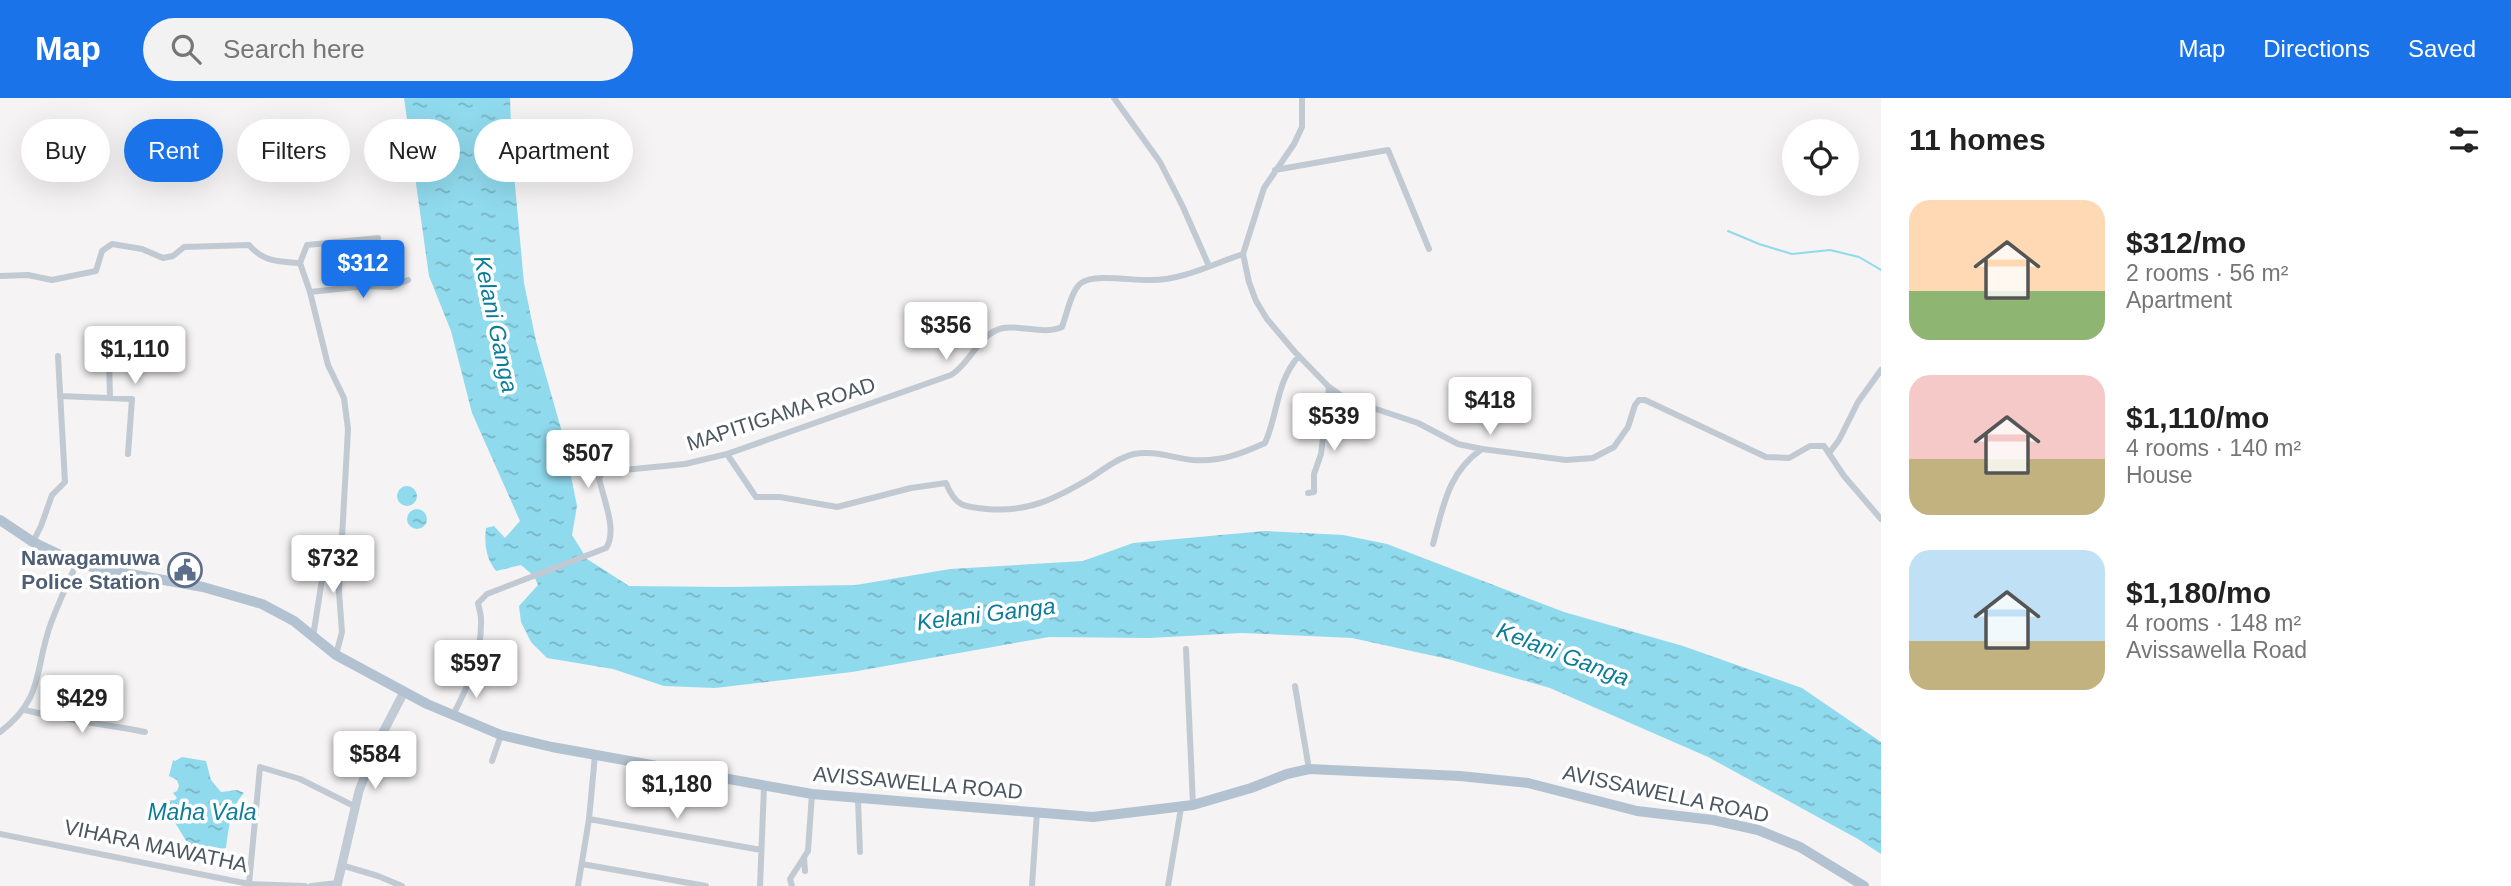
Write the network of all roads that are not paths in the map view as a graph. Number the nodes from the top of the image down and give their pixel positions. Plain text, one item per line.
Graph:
1 (1114, 98) edge
2 (1302, 98) edge
3 (1275, 170) junction
4 (378, 238) dead end
5 (1429, 249) dead end
6 (1243, 254) junction
7 (300, 263) junction
8 (1209, 266) junction
9 (0, 276) edge
10 (408, 280) dead end
11 (310, 292) junction
12 (58, 356) dead end
13 (1299, 356) junction
14 (109, 359) dead end
15 (1881, 370) edge
16 (1329, 387) junction
17 (60, 396) junction
18 (110, 398) junction
19 (1482, 449) junction
20 (1830, 452) junction
21 (128, 454) dead end
22 (727, 454) junction
23 (1308, 493) dead end
24 (1881, 519) edge
25 (0, 520) edge
26 (33, 542) junction
27 (1433, 544) dead end
28 (327, 547) dead end
29 (77, 562) junction
30 (313, 639) junction
31 (1186, 649) dead end
32 (335, 655) junction
33 (1295, 686) dead end
34 (404, 692) junction
35 (25, 710) junction
36 (453, 716) junction
37 (0, 732) edge
38 (145, 732) dead end
39 (501, 735) junction
40 (595, 755) junction
41 (492, 761) dead end
42 (1309, 769) junction
43 (764, 787) junction
44 (812, 794) junction
45 (858, 800) junction
46 (1193, 805) junction
47 (354, 806) junction
48 (1181, 808) junction
49 (1037, 813) junction
50 (589, 819) junction
51 (0, 834) edge
52 (761, 850) junction
53 (860, 852) dead end
54 (804, 856) junction
55 (582, 864) junction
56 (341, 865) junction
57 (804, 871) dead end
58 (249, 884) edge
59 (338, 884) edge
60 (306, 886) edge
61 (311, 886) edge
62 (402, 886) edge
63 (578, 886) edge
64 (706, 886) edge
65 (760, 886) edge
66 (792, 886) edge
67 (1031, 886) edge
68 (1168, 886) edge
69 (1864, 886) edge

1 - 8 street
2 - 3 street
3 - 5 street
3 - 6 street
4 - 7 street
6 - 8 street, MAPITIGAMA ROAD
6 - 13 street
7 - 9 street
7 - 11 street
8 - 22 street, MAPITIGAMA ROAD
10 - 11 street
11 - 32 street
12 - 17 street
13 - 16 street
13 - 22 street
14 - 18 street
15 - 20 street
16 - 19 street
16 - 23 street
17 - 18 street
17 - 26 street
18 - 21 street
19 - 20 street
19 - 27 street
20 - 24 street
22 - 36 street, MAPITIGAMA ROAD
25 - 26 main road, AVISSAWELLA ROAD
26 - 29 main road, AVISSAWELLA ROAD
28 - 30 street
29 - 30 main road, AVISSAWELLA ROAD
29 - 35 street
30 - 32 main road, AVISSAWELLA ROAD
31 - 46 street
32 - 34 main road, AVISSAWELLA ROAD
33 - 42 street
34 - 36 main road, AVISSAWELLA ROAD
34 - 47 street
35 - 37 street
35 - 38 street
36 - 39 main road, AVISSAWELLA ROAD
39 - 40 main road, AVISSAWELLA ROAD
39 - 41 street
40 - 43 main road, AVISSAWELLA ROAD
40 - 50 street
42 - 46 main road, AVISSAWELLA ROAD
42 - 69 main road, AVISSAWELLA ROAD
43 - 44 main road, AVISSAWELLA ROAD
43 - 52 street
44 - 45 main road, AVISSAWELLA ROAD
44 - 54 street
45 - 49 main road, AVISSAWELLA ROAD
45 - 53 street
46 - 48 main road, AVISSAWELLA ROAD
47 - 56 street
47 - 58 street
48 - 49 main road, AVISSAWELLA ROAD
48 - 68 street
49 - 67 street
50 - 52 street
50 - 55 street
51 - 58 street, VIHARA MAWATHA
52 - 65 street
54 - 57 street
54 - 66 street
55 - 63 street
55 - 64 street
56 - 59 street
56 - 62 street
58 - 60 street, VIHARA MAWATHA
59 - 61 street

